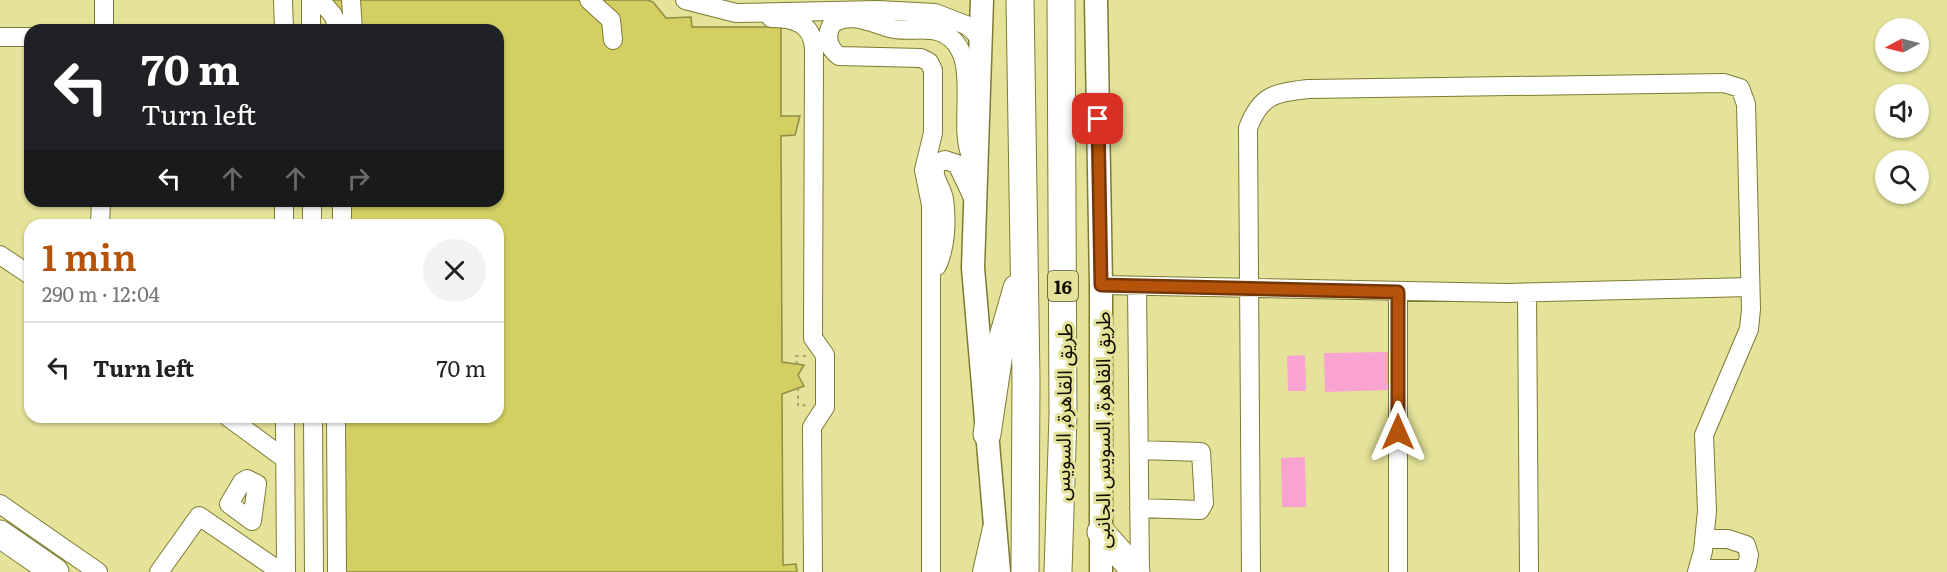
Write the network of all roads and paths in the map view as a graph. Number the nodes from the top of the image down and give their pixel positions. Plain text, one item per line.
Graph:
1 (104, 0) edge
2 (283, 0) edge
3 (311, 0) edge
4 (320, 0) edge
5 (351, 0) edge
6 (589, 0) edge
7 (685, 0) edge
8 (937, 0) edge
9 (982, 0) edge
10 (1020, 0) edge
11 (1061, 0) edge
12 (1096, 0) edge
13 (723, 5) edge
14 (104, 24) edge
15 (284, 24) edge
16 (311, 24) edge
17 (337, 24) edge
18 (353, 24) edge
19 (0, 37) edge
20 (24, 37) edge
21 (982, 39) junction
22 (613, 40) dead end
23 (978, 169) junction
24 (975, 202) junction
25 (0, 255) edge
26 (1025, 264) junction
27 (24, 271) edge
28 (931, 275) junction
29 (1101, 285) junction
30 (1137, 286) junction
31 (1750, 287) junction
32 (1248, 289) junction
33 (1398, 292) junction
34 (1527, 293) junction
35 (798, 388) dead end
36 (825, 405) junction
37 (236, 423) edge
38 (285, 423) edge
39 (313, 423) edge
40 (336, 423) edge
41 (987, 434) junction
42 (1139, 450) junction
43 (285, 459) junction
44 (0, 504) edge
45 (1139, 508) junction
46 (254, 510) dead end
47 (996, 512) junction
48 (286, 513) junction
49 (1101, 532) junction
50 (0, 534) edge
51 (286, 537) junction
52 (1705, 539) junction
53 (314, 548) junction
54 (337, 548) junction
55 (1698, 570) edge
56 (55, 572) edge
57 (99, 572) edge
58 (159, 572) edge
59 (284, 572) edge
60 (314, 572) edge
61 (337, 572) edge
62 (813, 572) edge
63 (931, 572) edge
64 (982, 572) edge
65 (999, 572) edge
66 (1025, 572) edge
67 (1059, 572) edge
68 (1101, 572) edge
69 (1138, 572) edge
70 (1251, 572) edge
71 (1398, 572) edge
72 (1529, 572) edge

1 - 14 street
2 - 15 street
3 - 16 street
4 - 17 street
5 - 18 street
6 - 22 street
7 - 13 street
8 - 13 street
9 - 21 main road
10 - 26 highway, طريق القاهرة, السويس / 16
11 - 67 highway, طريق القاهرة, السويس / 16
12 - 29 main road, طريق القاهرة, السويس الجانبى / 16
13 - 21 street
13 - 36 street
19 - 20 street
21 - 23 main road
23 - 24 main road
23 - 28 street
24 - 28 street
24 - 41 main road
25 - 27 street
26 - 41 highway
26 - 66 highway, طريق القاهرة, السويس / 16
28 - 63 street
29 - 30 street
29 - 49 main road, طريق القاهرة, السويس الجانبى / 16
30 - 32 street
30 - 42 street
31 - 32 street
31 - 34 street
31 - 52 street
32 - 33 street
32 - 70 street
33 - 34 street
33 - 71 street
34 - 72 street
35 - 36 path
36 - 62 street
37 - 43 street
38 - 43 street
39 - 53 street
40 - 54 street
41 - 47 main road
42 - 45 street
42 - 45 street
43 - 48 street
44 - 57 street
45 - 69 street
46 - 48 street
47 - 64 street
47 - 65 main road
48 - 51 street
49 - 68 main road, طريق القاهرة, السويس الجانبى / 16
49 - 69 highway
50 - 56 highway
51 - 53 street
51 - 59 street
52 - 55 street
52 - 55 street
53 - 54 street
53 - 60 street
54 - 61 street
58 - 59 street

